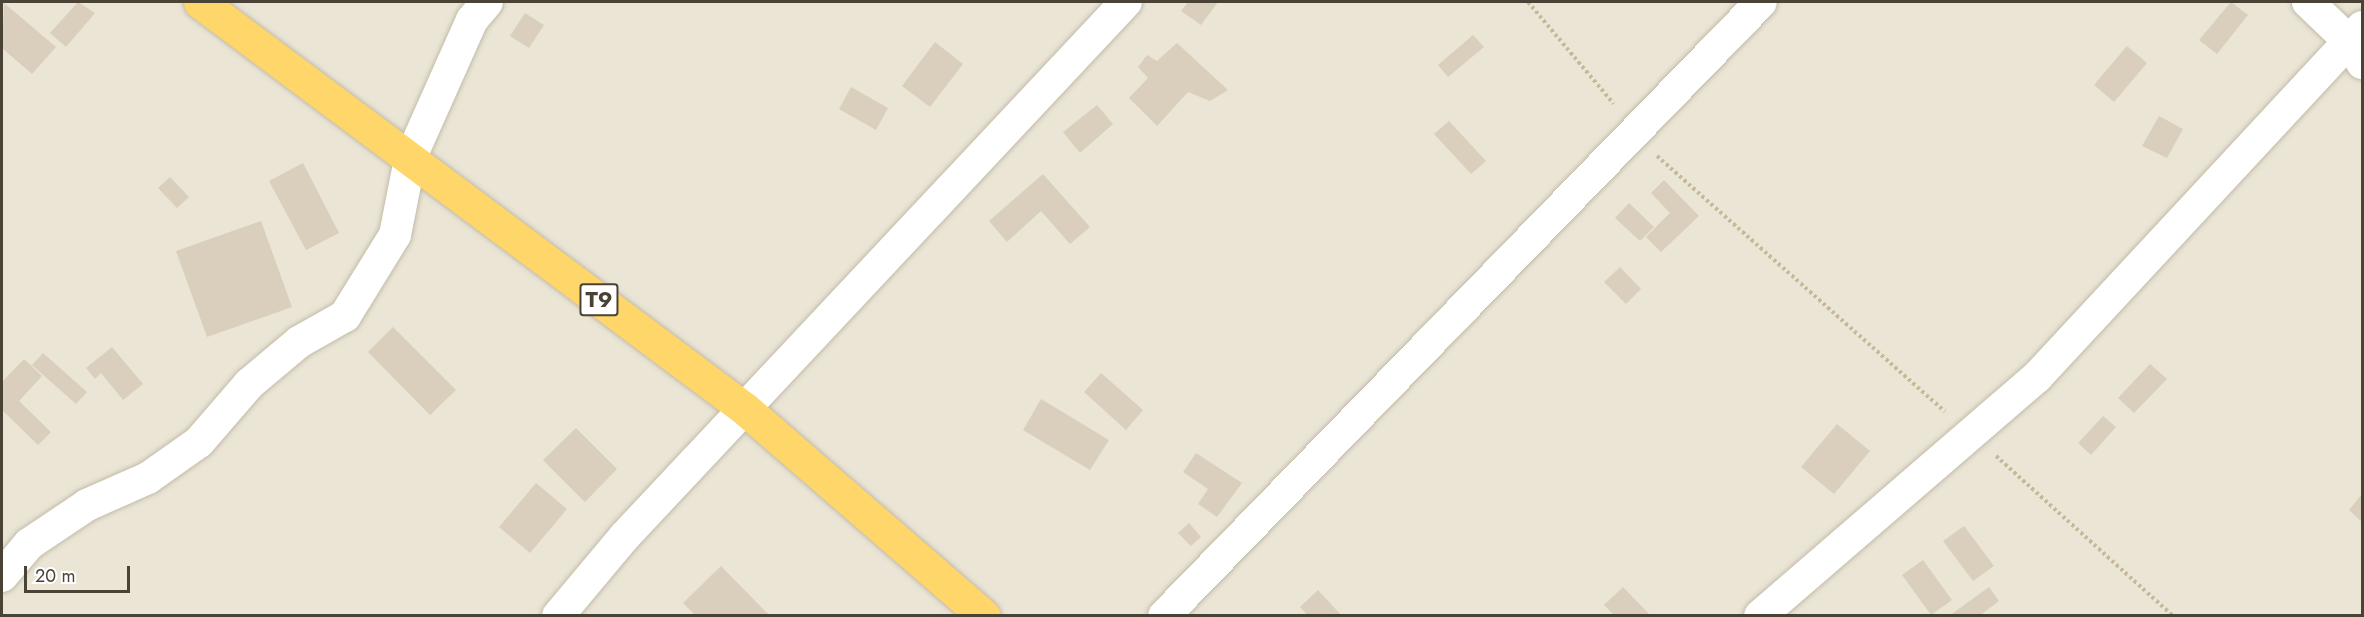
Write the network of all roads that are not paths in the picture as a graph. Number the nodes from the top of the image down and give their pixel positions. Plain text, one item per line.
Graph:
1 (200, 2) edge
2 (488, 2) edge
3 (1126, 2) edge
4 (1761, 2) edge
5 (2308, 2) edge
6 (2358, 44) edge
7 (410, 159) junction
8 (746, 409) junction
9 (2, 576) edge
10 (558, 615) edge
11 (984, 615) edge
12 (1164, 615) edge
13 (1760, 615) edge

1 - 7 highway, T9
2 - 7 street
3 - 8 street
4 - 12 street
5 - 6 street
6 - 13 street
7 - 8 highway, T9
7 - 9 street
8 - 10 street
8 - 11 highway, T9

